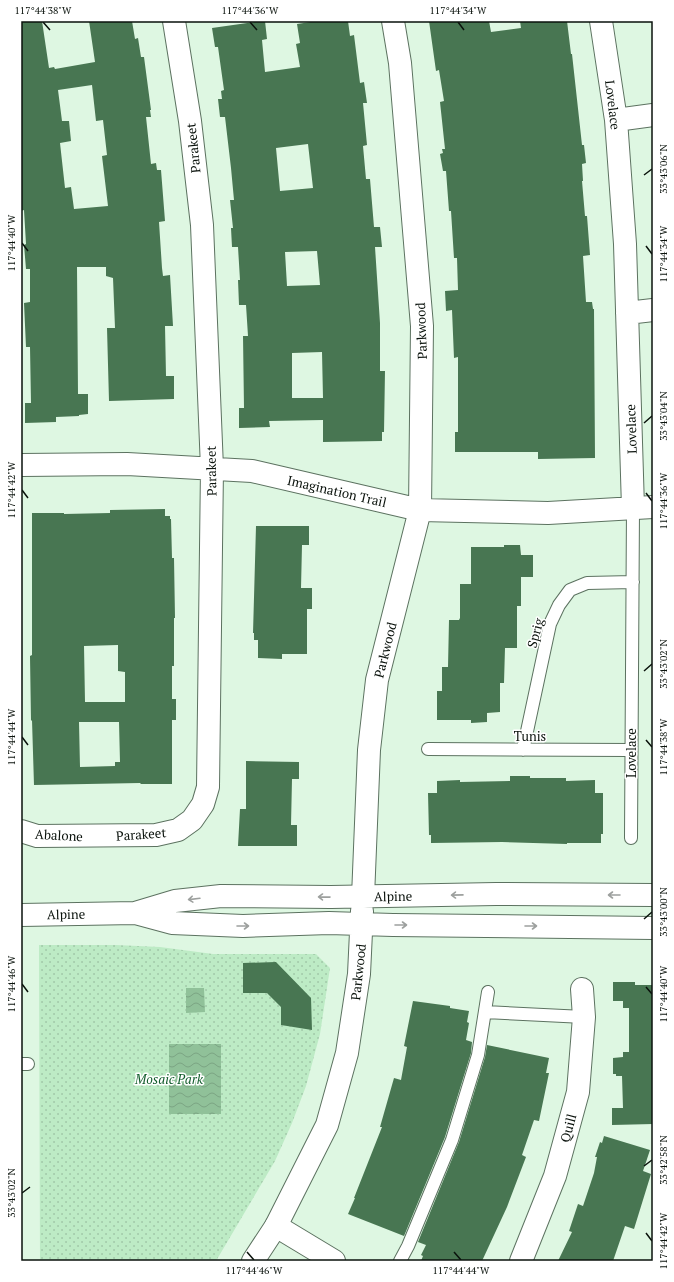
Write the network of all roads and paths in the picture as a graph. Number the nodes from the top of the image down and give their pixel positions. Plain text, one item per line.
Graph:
1 (174, 21) edge
2 (393, 21) edge
3 (601, 21) edge
4 (653, 115) edge
5 (616, 120) junction
6 (653, 310) edge
7 (627, 313) junction
8 (21, 465) edge
9 (212, 468) junction
10 (643, 508) edge
11 (420, 510) junction
12 (633, 582) junction
13 (428, 749) dead end
14 (523, 750) junction
15 (631, 750) junction
16 (21, 831) edge
17 (96, 836) joint
18 (631, 838) dead end
19 (653, 895) edge
20 (362, 897) junction
21 (135, 914) junction
22 (21, 915) edge
23 (362, 925) junction
24 (653, 928) edge
25 (582, 989) dead end
26 (488, 992) dead end
27 (485, 1012) junction
28 (584, 1017) junction
29 (276, 1226) junction
30 (253, 1261) edge
31 (334, 1261) edge
32 (400, 1261) edge
33 (521, 1261) edge

1 - 9 street, Parakeet
2 - 11 street, Parkwood
3 - 5 street, Lovelace
4 - 5 street
5 - 7 street, Lovelace
6 - 7 street
7 - 10 street, Lovelace
8 - 9 street, Imagination Trail
9 - 11 street, Imagination Trail
9 - 17 street, Parakeet
10 - 11 street, Imagination Trail
10 - 12 lane, Lovelace
11 - 20 street, Parkwood
12 - 14 lane, Sprig
12 - 15 lane, Lovelace
13 - 14 lane, Tunis
14 - 15 lane, Tunis
15 - 18 lane, Lovelace
16 - 17 street, Abalone
19 -> 20 street, Alpine
20 -> 21 street, Alpine
20 - 23 street, Parkwood
21 - 22 street, Alpine
21 -> 23 street, Alpine
23 -> 24 street, Alpine
23 - 29 street, Parkwood
25 - 28 street, Quill
26 - 27 lane
27 - 28 lane
27 - 32 lane
28 - 33 street, Quill
29 - 30 street, Parkwood
29 - 31 street

